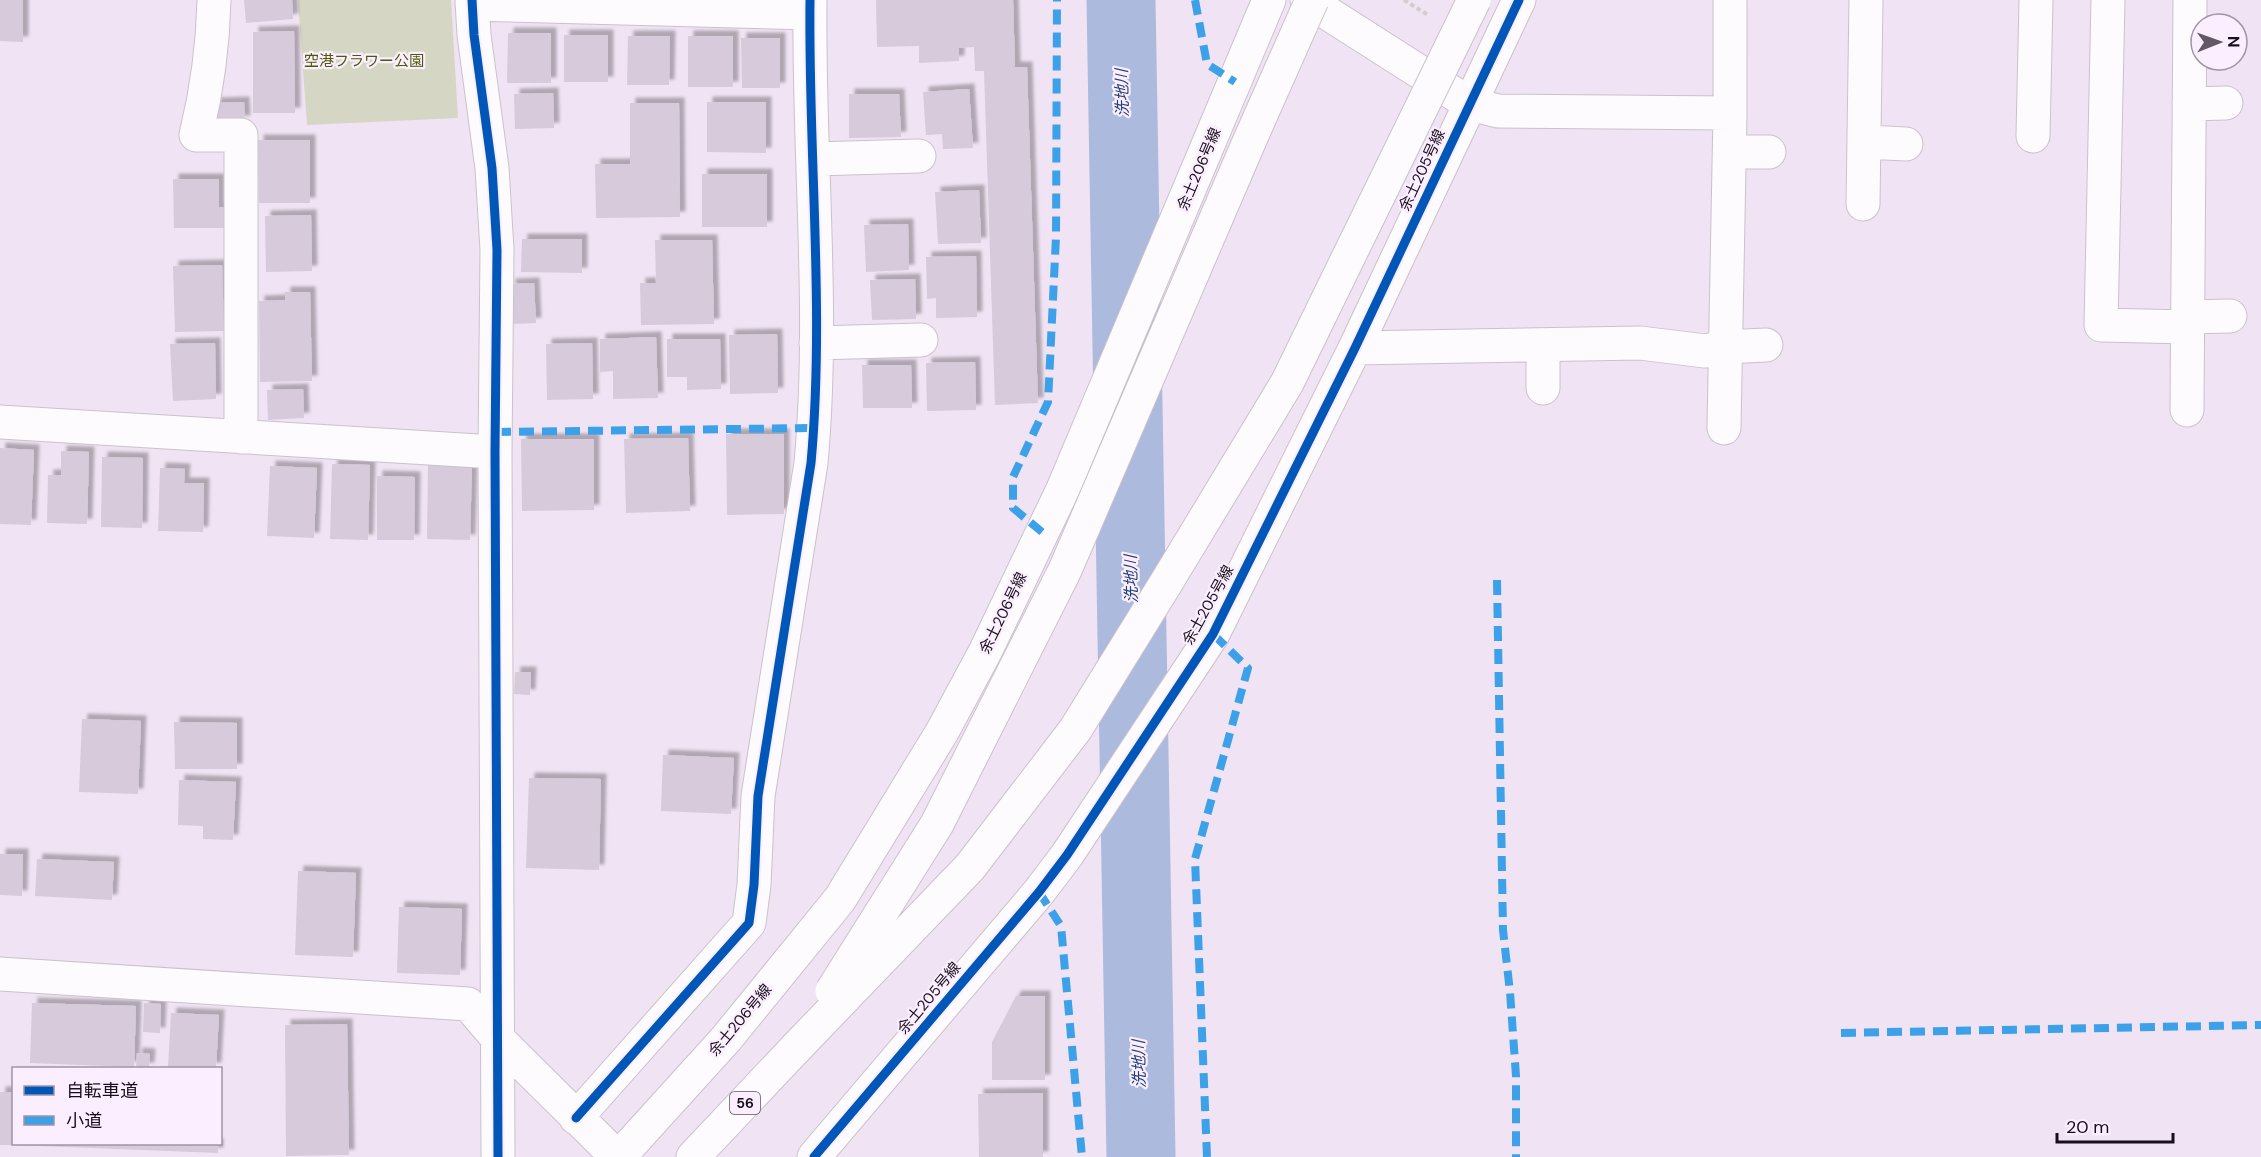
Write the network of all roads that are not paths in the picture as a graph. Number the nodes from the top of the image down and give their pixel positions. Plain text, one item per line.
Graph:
1 (214, 0) edge
2 (1269, 0) edge
3 (1307, 0) edge
4 (1312, 0) edge
5 (1474, 0) edge
6 (1519, 0) edge
7 (1730, 0) edge
8 (1866, 0) edge
9 (2036, 0) edge
10 (2108, 0) edge
11 (2190, 0) edge
12 (472, 2) edge
13 (809, 7) edge
14 (1470, 104) junction
15 (2190, 104) junction
16 (2226, 104) dead end
17 (1730, 113) junction
18 (2033, 136) dead end
19 (1864, 142) junction
20 (1906, 144) dead end
21 (1730, 152) junction
22 (1769, 152) dead end
23 (919, 156) dead end
24 (813, 159) junction
25 (1863, 204) dead end
26 (2230, 316) dead end
27 (2188, 322) junction
28 (921, 340) dead end
29 (816, 343) junction
30 (1543, 345) junction
31 (1766, 345) dead end
32 (1725, 347) junction
33 (1354, 348) junction
34 (1543, 388) dead end
35 (2187, 410) dead end
36 (0, 422) edge
37 (1724, 428) dead end
38 (241, 436) junction
39 (495, 452) junction
40 (0, 974) edge
41 (499, 1040) junction
42 (795, 1048) junction
43 (576, 1118) junction
44 (498, 1157) edge
45 (618, 1157) edge
46 (693, 1157) edge
47 (814, 1157) edge

1 - 38 main road
2 - 45 main road, 余土206号線
3 - 14 main road
4 - 42 main road, bridge
5 - 42 main road, bridge
6 - 14 main road, 余土205号線
7 - 17 main road
8 - 19 main road
9 - 18 main road
10 - 27 main road
11 - 15 main road
12 - 13 main road
12 - 39 main road
13 - 24 main road
14 - 17 main road
14 - 33 main road, 余土205号線
15 - 16 main road
15 - 27 main road
17 - 21 main road
19 - 20 main road
19 - 25 main road
21 - 22 main road
21 - 32 main road
23 - 24 main road
24 - 29 main road
26 - 27 main road
27 - 35 main road
28 - 29 main road
29 - 43 main road
30 - 32 main road
30 - 33 main road
30 - 34 main road
31 - 32 main road
32 - 37 main road
33 - 47 main road, 余土205号線
36 - 38 main road
38 - 39 main road
39 - 41 main road
40 - 41 main road
41 - 43 main road
41 - 44 main road
42 - 46 main road, 56
43 - 45 main road

